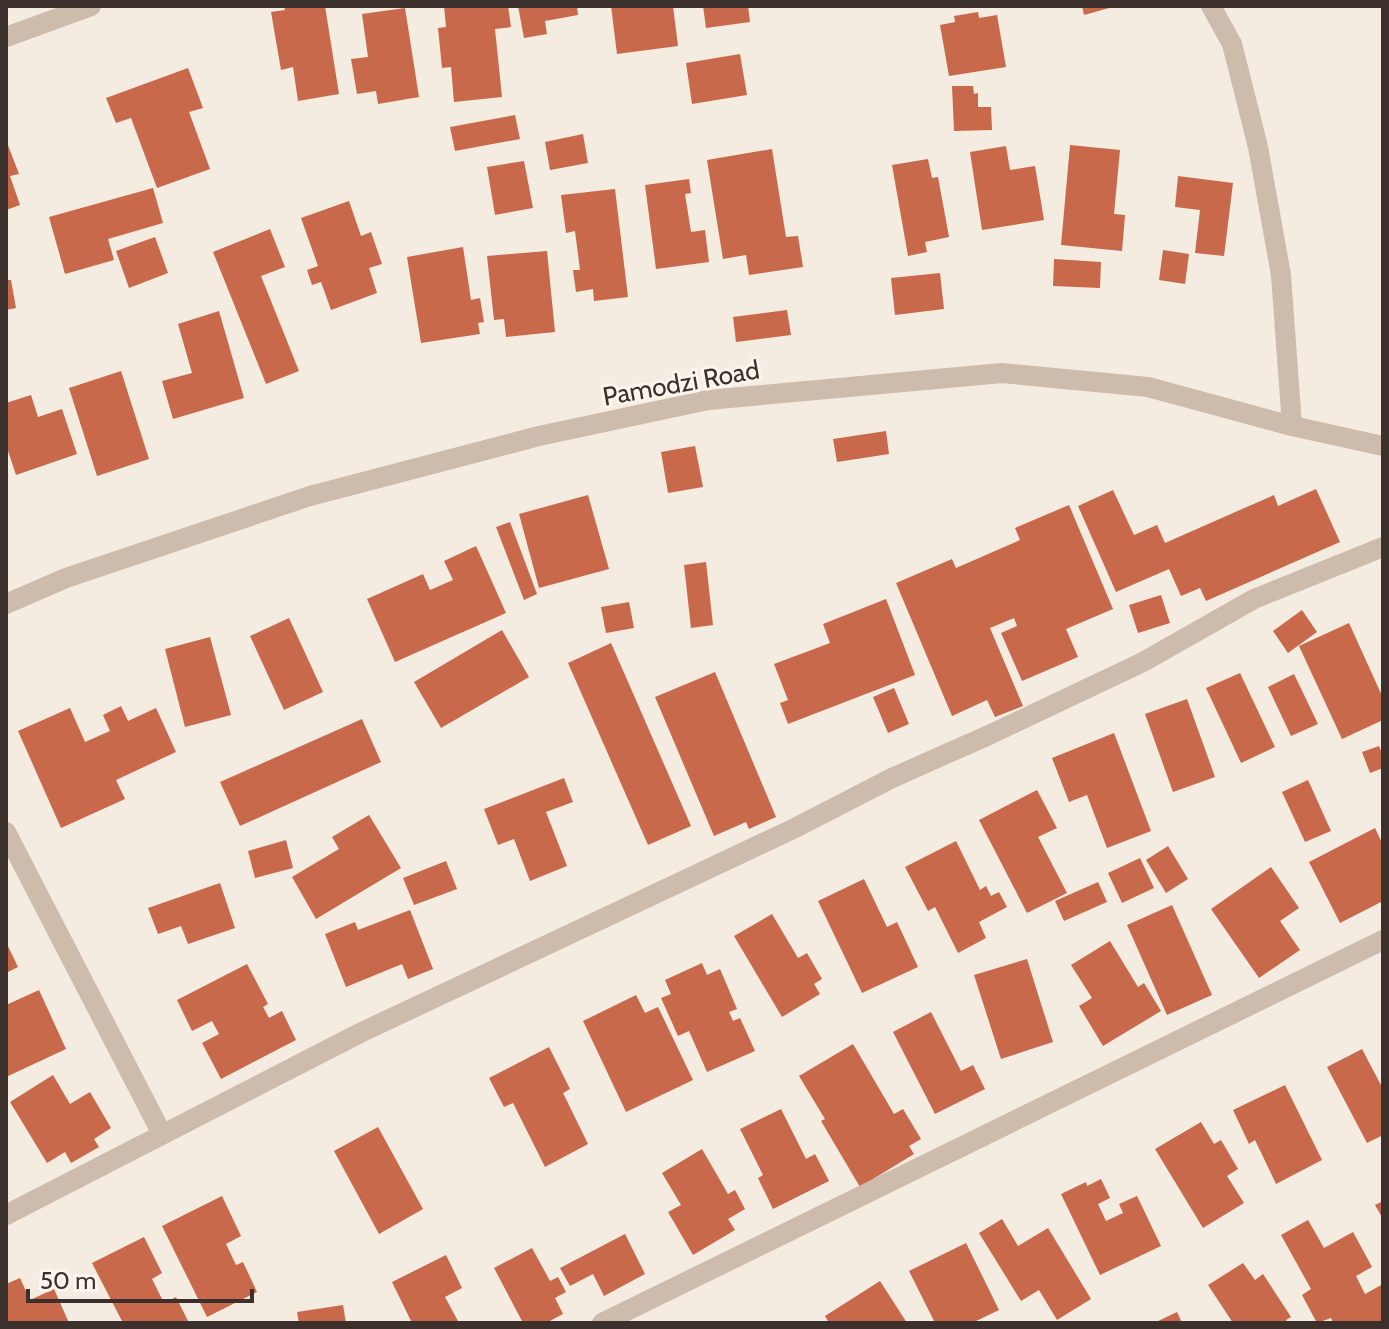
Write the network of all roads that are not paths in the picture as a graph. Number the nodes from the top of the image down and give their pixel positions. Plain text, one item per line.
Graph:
1 (91, 6) edge
2 (1211, 6) edge
3 (6, 37) edge
4 (1292, 426) junction
5 (1383, 446) edge
6 (1383, 547) edge
7 (6, 604) edge
8 (6, 832) edge
9 (1383, 940) edge
10 (162, 1134) junction
11 (6, 1215) edge
12 (602, 1323) edge

1 - 3 street
2 - 4 street
4 - 5 street, Pamodzi Road
4 - 7 street, Pamodzi Road
6 - 10 street
8 - 10 street
9 - 12 street
10 - 11 street

